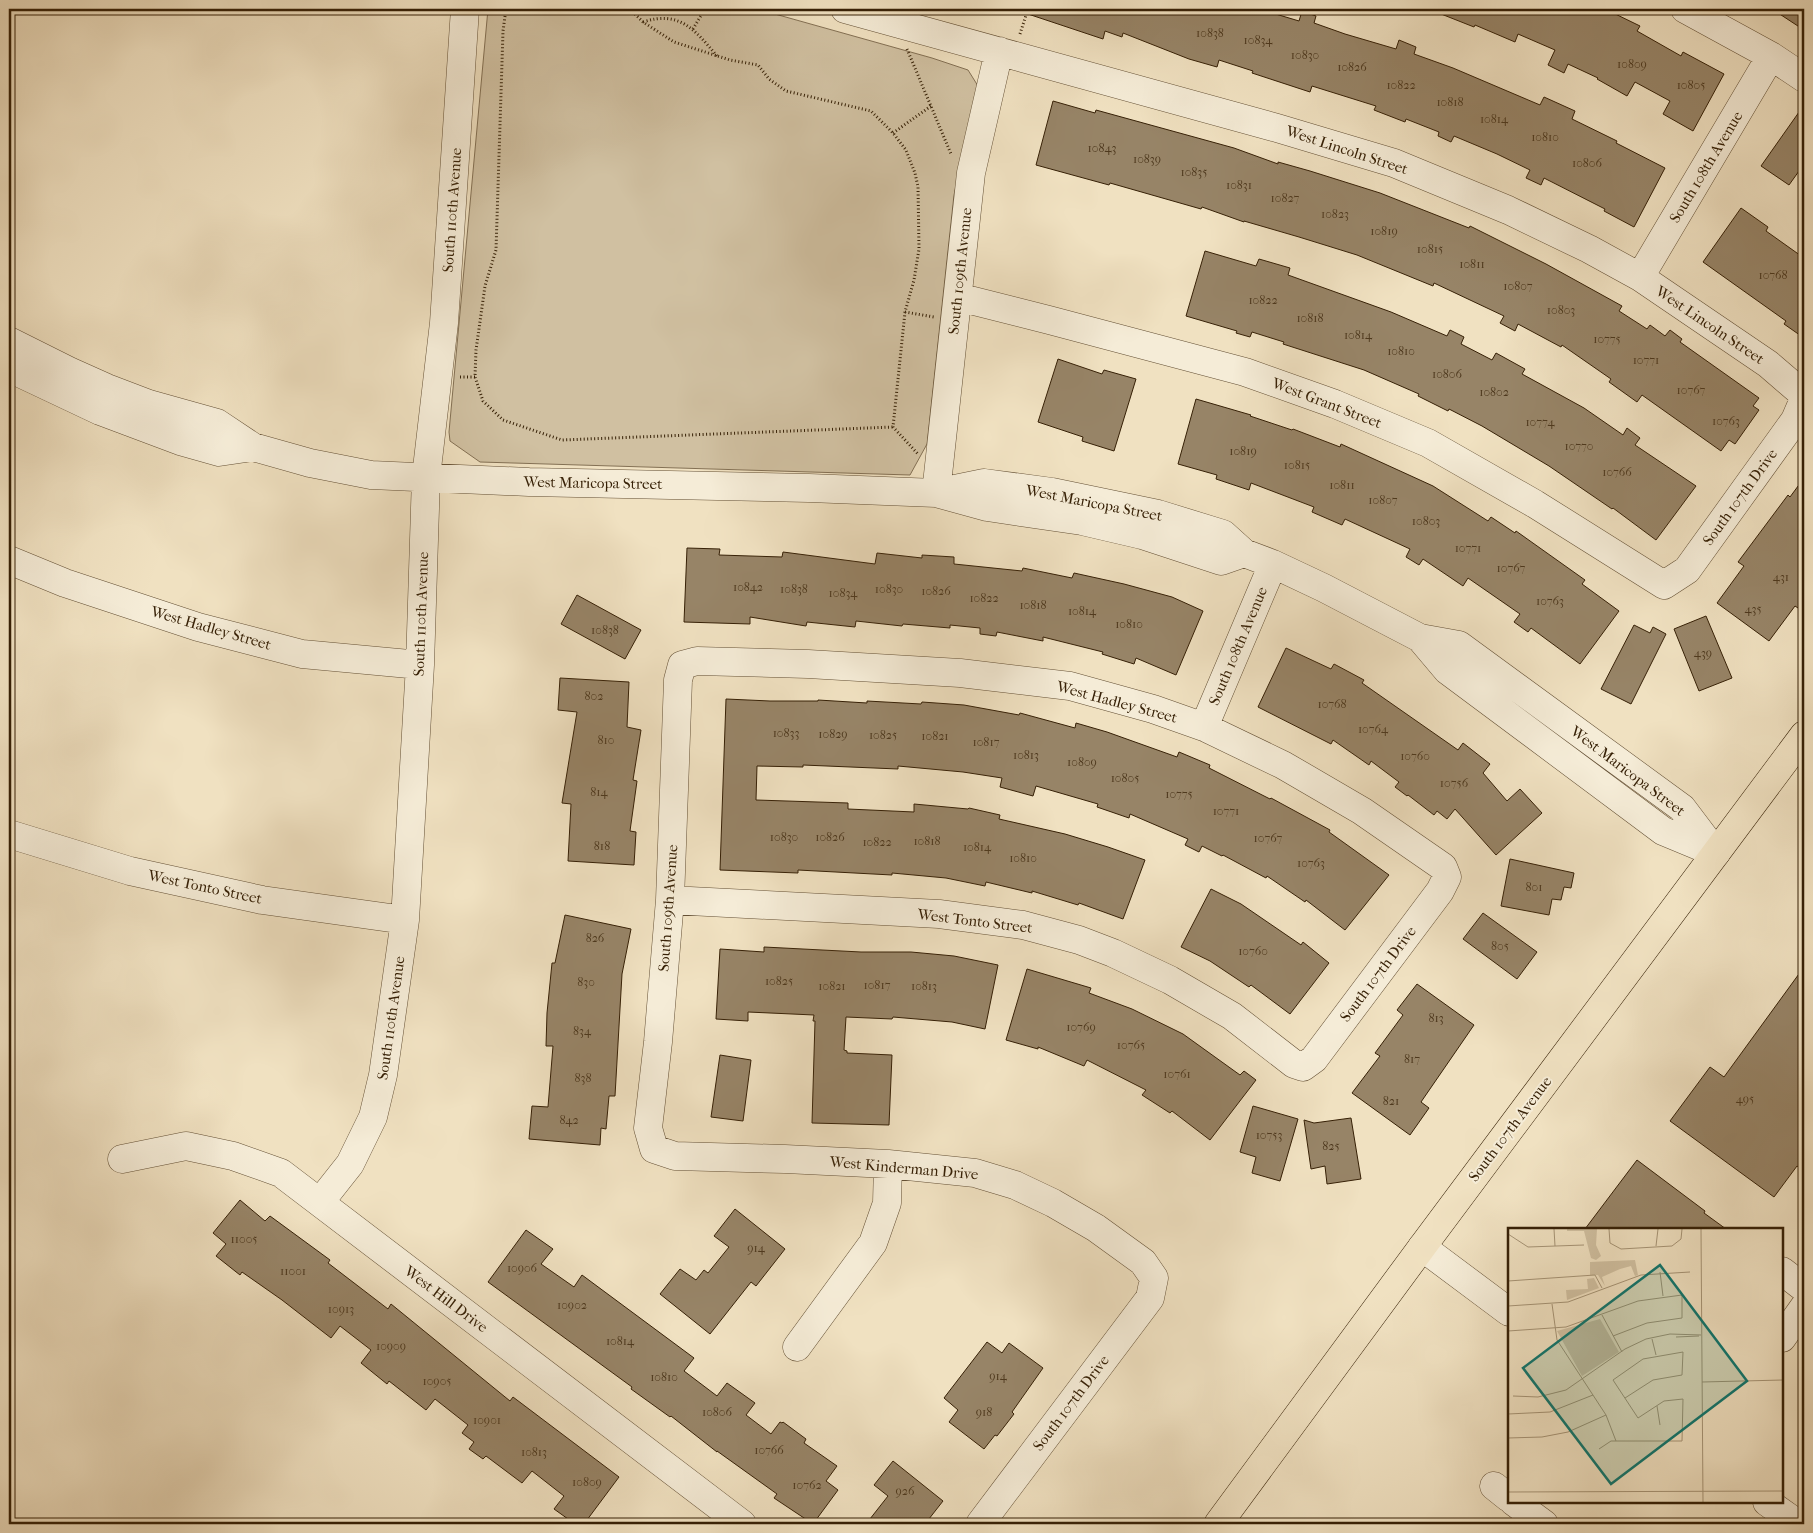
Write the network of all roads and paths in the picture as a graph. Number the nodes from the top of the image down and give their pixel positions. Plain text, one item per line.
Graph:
1 (465, 9) edge
2 (506, 9) edge
3 (630, 9) edge
4 (705, 9) edge
5 (845, 9) edge
6 (1685, 9) edge
7 (643, 22) junction
8 (896, 23) junction
9 (693, 29) junction
10 (999, 51) junction
11 (717, 56) junction
12 (1771, 56) junction
13 (1804, 78) edge
14 (931, 106) junction
15 (893, 133) junction
16 (954, 160) dead end
17 (1640, 277) junction
18 (958, 298) junction
19 (9, 341) edge
20 (9, 368) edge
21 (1804, 394) edge
22 (1804, 399) edge
23 (253, 448) junction
24 (426, 477) junction
25 (936, 493) junction
26 (9, 560) edge
27 (1273, 564) junction
28 (1664, 585) joint
29 (420, 665) junction
30 (682, 665) joint
31 (1204, 727) junction
32 (1804, 735) edge
33 (9, 834) edge
34 (1716, 853) junction
35 (1447, 877) joint
36 (670, 900) junction
37 (405, 920) junction
38 (1303, 1067) joint
39 (654, 1149) joint
40 (122, 1159) dead end
41 (888, 1164) junction
42 (320, 1202) junction
43 (1422, 1247) junction
44 (1783, 1272) edge
45 (1154, 1278) joint
46 (1804, 1288) edge
47 (1804, 1307) edge
48 (1508, 1311) edge
49 (1783, 1337) edge
50 (797, 1347) dead end
51 (1516, 1503) edge
52 (1768, 1503) edge
53 (742, 1524) edge
54 (980, 1524) edge
55 (1218, 1524) edge
56 (1544, 1524) edge
57 (1798, 1524) edge

1 - 24 street, South 110th Avenue
2 - 15 path
3 - 7 path
4 - 9 path
5 - 8 street, West Lincoln Street
6 - 12 street
7 - 9 path
7 - 11 path
8 - 10 street, West Lincoln Street
8 - 14 path
9 - 11 path
10 - 17 street, West Lincoln Street
10 - 18 street, South 109th Avenue
11 - 15 path
12 - 13 street
12 - 17 street, South 108th Avenue
14 - 15 path
14 - 16 path
17 - 21 street, West Lincoln Street
18 - 25 street, South 109th Avenue
18 - 28 street, West Grant Street
19 - 23 street, West Maricopa Street
20 - 23 street, West Maricopa Street
22 - 28 street, South 107th Drive
23 - 24 street, West Maricopa Street
24 - 25 street, West Maricopa Street
24 - 29 street, South 110th Avenue
25 - 27 street, West Maricopa Street
26 - 29 street, West Hadley Street
27 - 31 street, South 108th Avenue
27 - 34 street, West Maricopa Street
29 - 37 street, South 110th Avenue
30 - 31 street, West Hadley Street
30 - 36 street, South 109th Avenue
31 - 35 street, West Hadley Street
32 - 34 main road, South 107th Avenue
33 - 37 street, West Tonto Street
34 - 43 main road, South 107th Avenue
35 - 38 street, South 107th Drive
36 - 38 street, West Tonto Street
36 - 39 street, South 109th Avenue
37 - 42 street, South 110th Avenue
39 - 41 street, West Kinderman Drive
40 - 42 street, West Hill Drive
41 - 45 street, West Kinderman Drive
41 - 50 street
42 - 53 street, West Hill Drive
43 - 48 street
43 - 55 main road, South 107th Avenue
44 - 46 street
45 - 54 street, South 107th Drive
47 - 49 street
51 - 56 street
52 - 57 street

